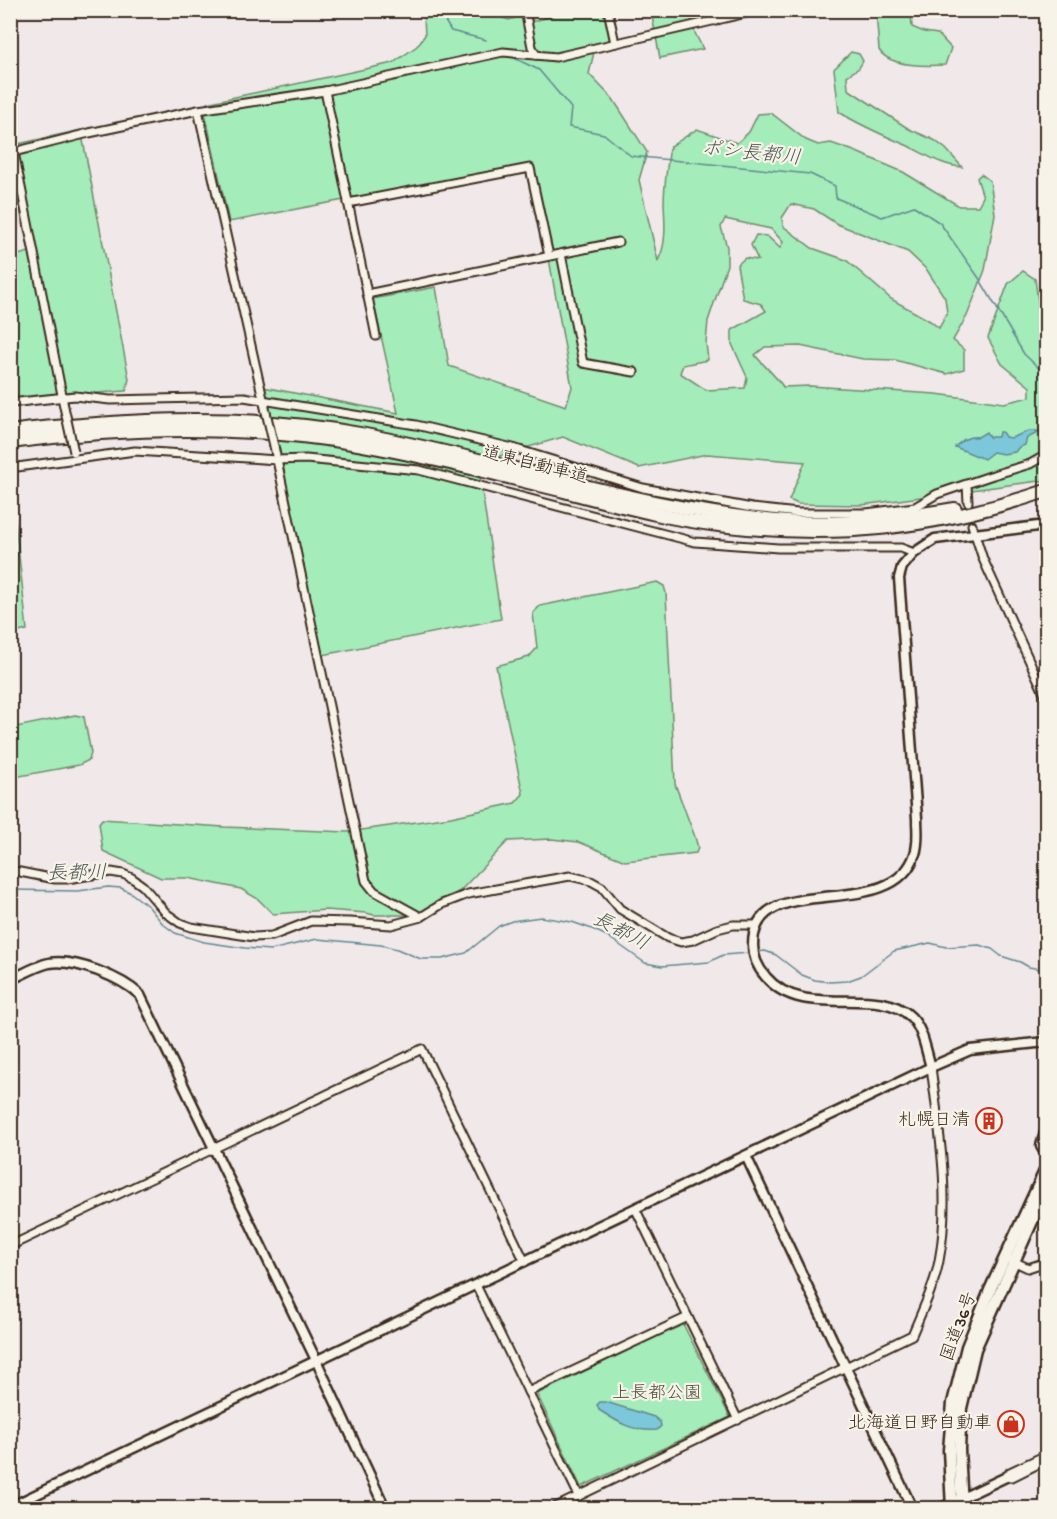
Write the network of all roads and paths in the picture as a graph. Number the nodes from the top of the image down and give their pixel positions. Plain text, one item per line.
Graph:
1 (525, 10) edge
2 (608, 10) edge
3 (714, 10) edge
4 (760, 10) edge
5 (716, 21) junction
6 (615, 43) junction
7 (536, 55) junction
8 (325, 91) junction
9 (198, 110) junction
10 (12, 153) edge
11 (348, 203) junction
12 (618, 242) dead end
13 (561, 254) junction
14 (549, 256) junction
15 (367, 294) junction
16 (376, 336) dead end
17 (634, 372) dead end
18 (63, 399) junction
19 (263, 402) junction
20 (10, 403) edge
21 (10, 432) edge
22 (10, 442) edge
23 (1047, 455) edge
24 (74, 456) junction
25 (277, 460) junction
26 (10, 468) edge
27 (967, 485) junction
28 (1047, 489) edge
29 (968, 502) dead end
30 (1047, 525) edge
31 (973, 529) junction
32 (914, 553) junction
33 (1047, 697) edge
34 (10, 870) edge
35 (421, 917) junction
36 (757, 925) junction
37 (10, 980) edge
38 (1047, 1042) edge
39 (931, 1067) junction
40 (1047, 1133) edge
41 (214, 1149) junction
42 (1047, 1152) edge
43 (747, 1156) junction
44 (1047, 1169) edge
45 (1047, 1190) edge
46 (636, 1210) junction
47 (10, 1246) edge
48 (1010, 1260) junction
49 (525, 1262) junction
50 (1047, 1262) edge
51 (476, 1285) junction
52 (688, 1317) junction
53 (316, 1360) junction
54 (846, 1368) junction
55 (528, 1392) junction
56 (738, 1420) junction
57 (1047, 1455) edge
58 (1047, 1460) edge
59 (1006, 1477) junction
60 (579, 1497) junction
61 (954, 1506) edge
62 (10, 1507) edge
63 (385, 1509) edge
64 (554, 1509) edge
65 (912, 1509) edge

1 - 7 street
2 - 6 street
3 - 5 street
4 - 5 street
5 - 6 street
6 - 7 street
7 - 8 street
8 - 9 street
8 - 11 street
9 - 10 street
9 - 19 street
10 - 18 street
11 - 14 street
11 - 15 street
12 - 13 street
13 - 14 street
13 - 17 street
14 - 15 street
15 - 16 street
18 - 19 street
18 - 20 street
18 - 24 street, bridge
19 - 25 street, bridge
19 - 27 street
21 - 28 highway, 道東自動車道
22 - 28 highway, 道東自動車道
23 - 27 street
24 - 25 street
24 - 26 street
25 - 32 street
25 - 35 street
27 - 29 street
30 - 31 street
31 - 32 street
31 - 33 street
32 - 36 street
34 - 35 street
35 - 36 street
36 - 39 street
37 - 41 street
38 - 39 street
39 - 43 street
39 - 54 street
40 - 42 highway
41 - 47 street
41 - 49 street
41 - 53 street
43 - 46 street
43 - 54 street
44 - 48 highway, 国道36号
45 - 48 highway, 国道36号
46 - 49 street
46 - 52 street
48 - 50 street
48 - 61 highway, 国道36号
49 - 51 street
51 - 53 street
51 - 55 street
52 - 55 street
52 - 56 street
53 - 62 street
53 - 63 street
54 - 56 street
54 - 65 street
55 - 60 street
56 - 60 street
57 - 59 street
58 - 59 street
59 - 61 street
60 - 64 street

